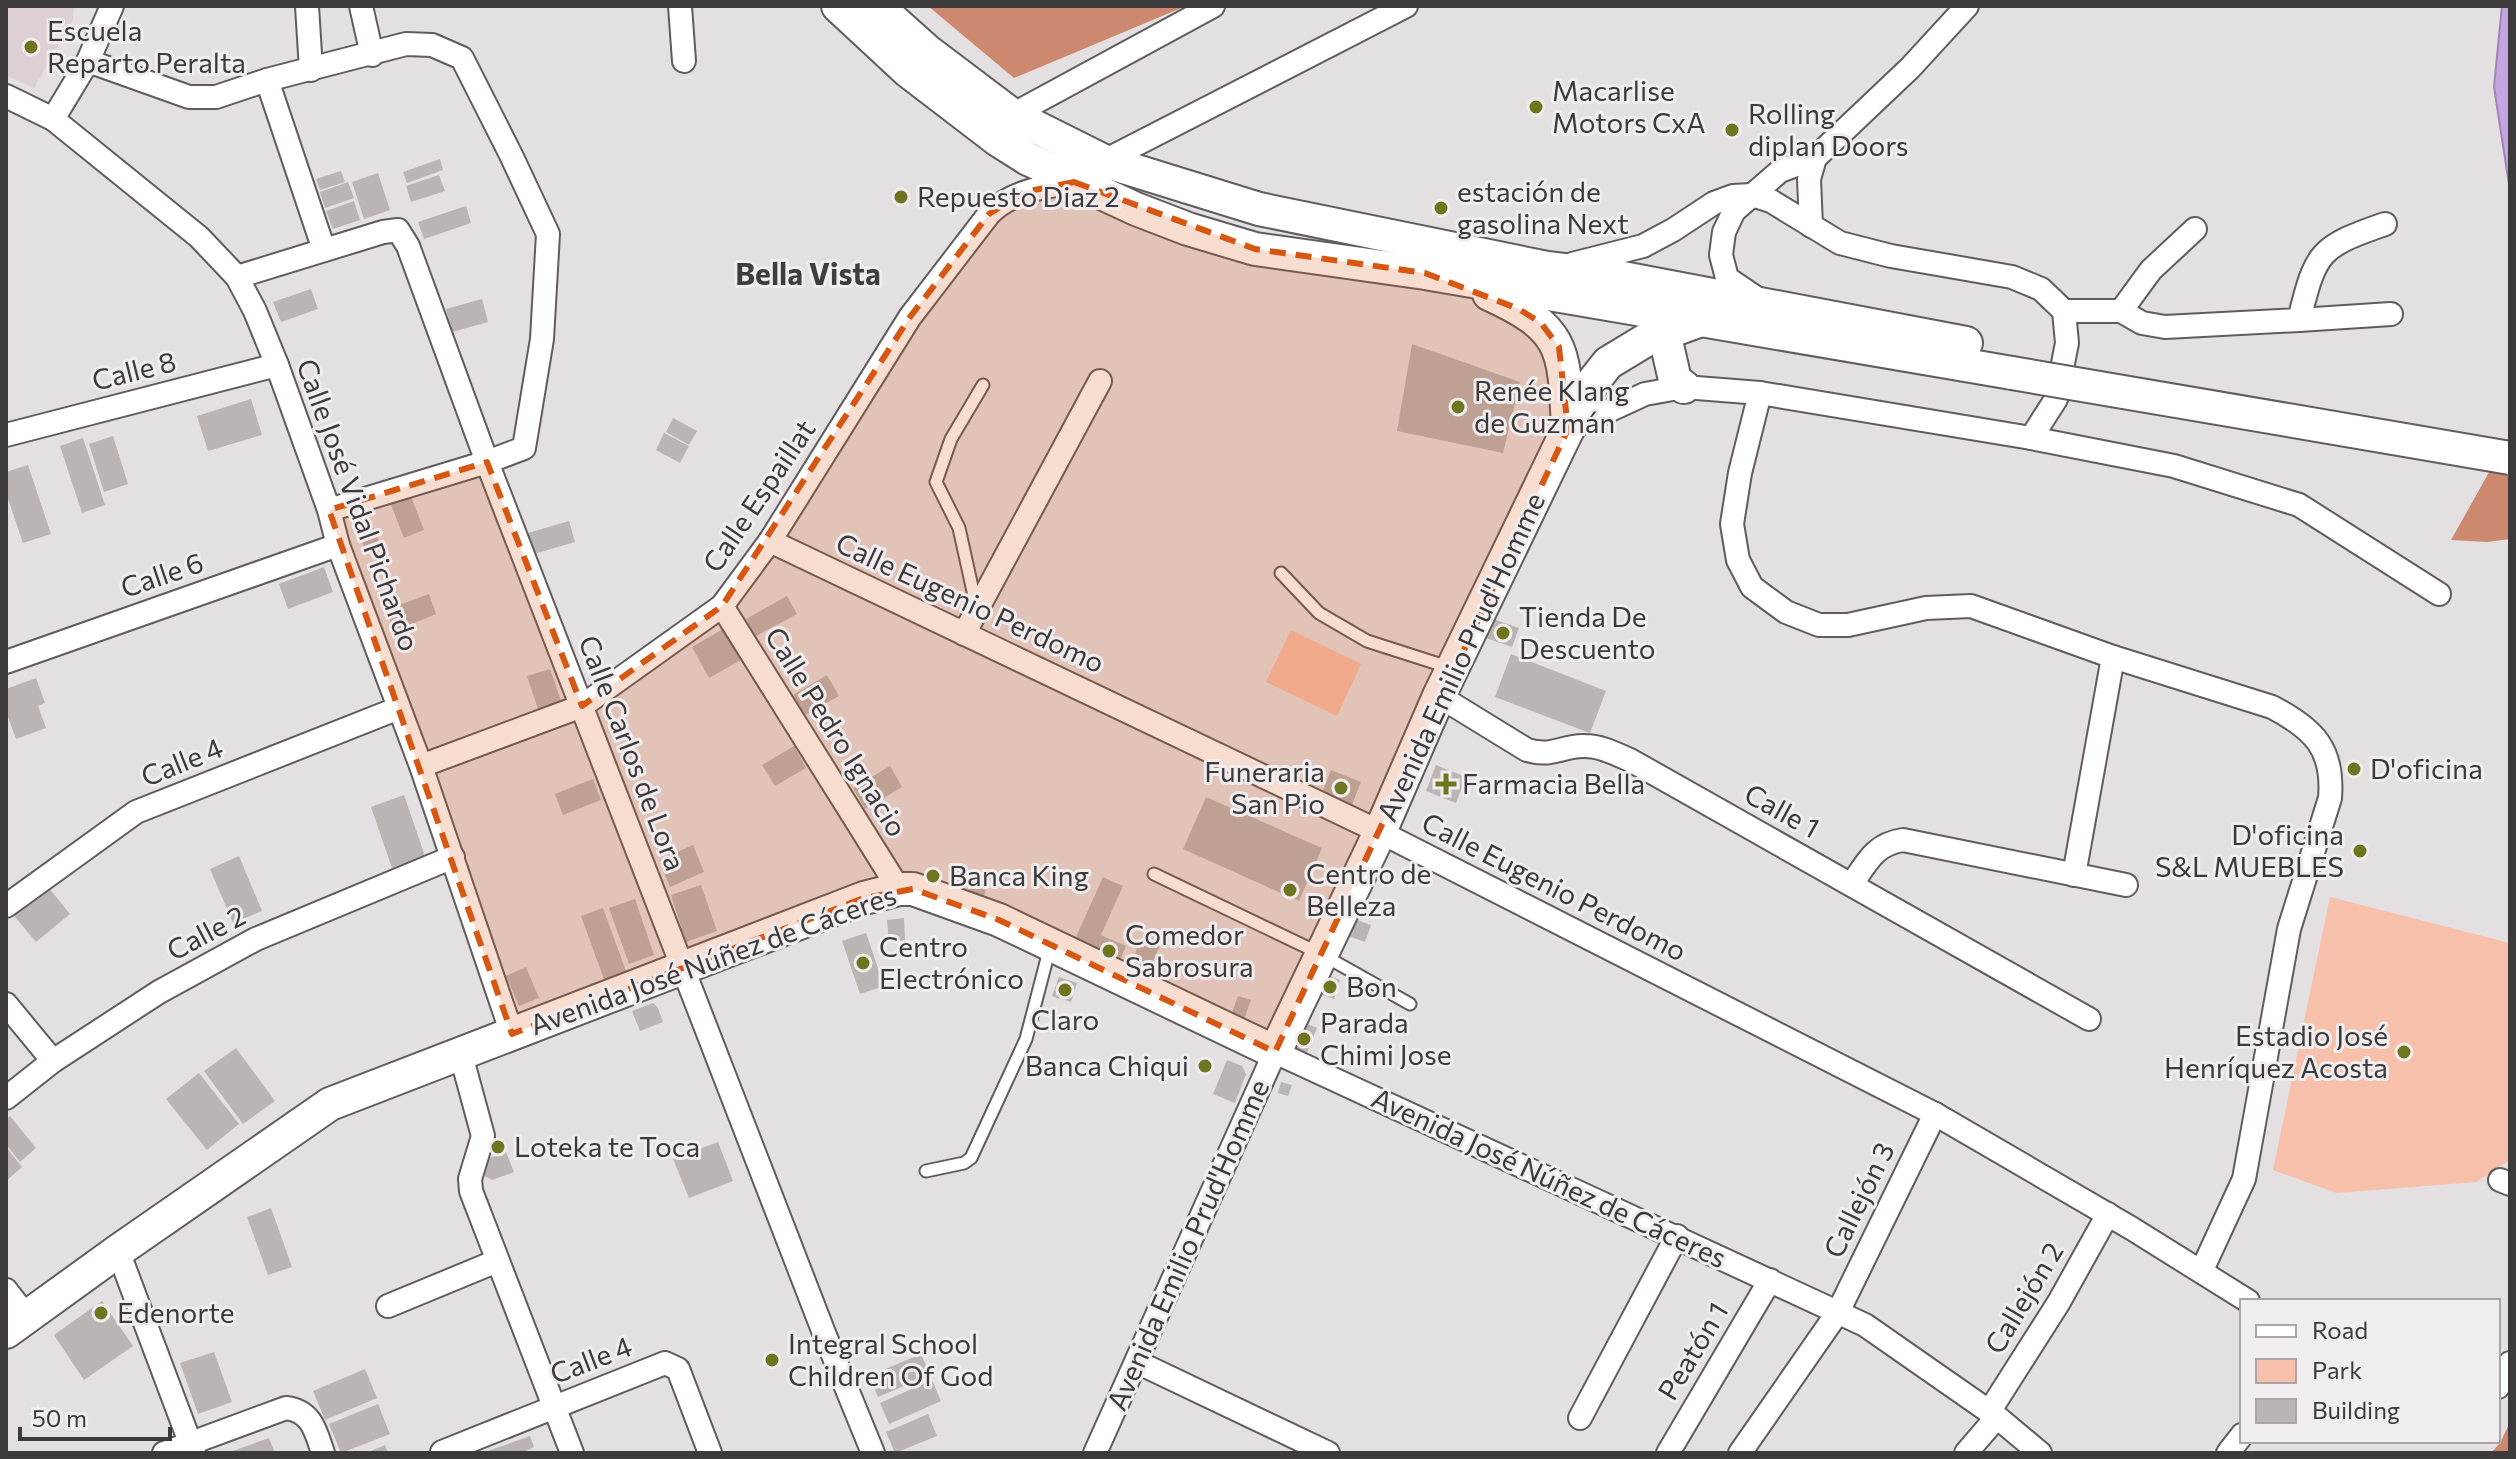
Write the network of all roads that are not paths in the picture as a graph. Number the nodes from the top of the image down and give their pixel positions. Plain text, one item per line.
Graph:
1 (112, 6) edge
2 (307, 6) edge
3 (361, 6) edge
4 (680, 6) edge
5 (838, 6) edge
6 (877, 6) edge
7 (1213, 6) edge
8 (1406, 6) edge
9 (1967, 6) edge
10 (372, 55) junction
11 (88, 61) junction
12 (684, 61) dead end
13 (311, 70) junction
14 (267, 80) junction
15 (6, 96) edge
16 (1012, 115) junction
17 (53, 119) junction
18 (1815, 158) junction
19 (1104, 161) junction
20 (1074, 182) junction
21 (1752, 195) junction
22 (2385, 224) dead end
23 (1811, 226) junction
24 (2195, 229) dead end
25 (324, 250) junction
26 (1547, 268) junction
27 (1425, 273) junction
28 (237, 277) junction
29 (1765, 303) junction
30 (2064, 311) junction
31 (2121, 311) junction
32 (2391, 314) dead end
33 (1701, 320) junction
34 (2299, 320) junction
35 (1664, 332) junction
36 (2014, 363) junction
37 (277, 365) junction
38 (1100, 381) dead end
39 (983, 385) dead end
40 (1684, 387) junction
41 (1760, 393) junction
42 (1568, 429) junction
43 (6, 435) edge
44 (2031, 438) junction
45 (2510, 438) edge
46 (2510, 458) edge
47 (487, 462) junction
48 (329, 510) junction
49 (770, 541) junction
50 (338, 545) junction
51 (1281, 573) dead end
52 (2439, 594) dead end
53 (722, 606) junction
54 (977, 609) junction
55 (964, 634) junction
56 (2113, 657) junction
57 (6, 662) edge
58 (1446, 682) junction
59 (582, 706) junction
60 (399, 708) junction
61 (421, 766) junction
62 (1380, 832) junction
63 (453, 857) junction
64 (1154, 874) dead end
65 (2074, 875) junction
66 (1852, 884) junction
67 (2126, 885) dead end
68 (899, 889) junction
69 (6, 906) edge
70 (1050, 946) junction
71 (1321, 954) junction
72 (684, 969) junction
73 (6, 1004) edge
74 (1410, 1004) dead end
75 (2089, 1019) dead end
76 (512, 1034) junction
77 (1275, 1052) junction
78 (461, 1055) junction
79 (53, 1061) junction
80 (6, 1098) edge
81 (1935, 1114) junction
82 (926, 1171) dead end
83 (2108, 1214) junction
84 (1677, 1236) junction
85 (118, 1251) junction
86 (497, 1261) junction
87 (2202, 1270) junction
88 (1770, 1280) junction
89 (6, 1290) edge
90 (2245, 1299) edge
91 (388, 1306) dead end
92 (1838, 1312) junction
93 (17, 1324) edge
94 (1137, 1362) junction
95 (2510, 1363) edge
96 (2500, 1383) edge
97 (555, 1406) junction
98 (1993, 1415) junction
99 (1580, 1418) dead end
100 (192, 1448) edge
101 (442, 1452) edge
102 (164, 1453) edge
103 (323, 1453) edge
104 (572, 1453) edge
105 (710, 1453) edge
106 (873, 1453) edge
107 (1095, 1453) edge
108 (1328, 1453) edge
109 (1668, 1453) edge
110 (1740, 1453) edge
111 (1966, 1453) edge
112 (2040, 1453) edge

1 - 11 street
2 - 13 street
3 - 10 street
4 - 12 street
5 - 20 main road
6 - 16 main road
7 - 16 street
8 - 19 street
9 - 18 street
10 - 13 street
10 - 47 street
11 - 14 street
11 - 17 street
13 - 14 street
14 - 25 street
15 - 17 street, Calle José Vidal Pichardo
16 - 19 main road
17 - 28 street, Calle José Vidal Pichardo
18 - 21 street
18 - 23 street
19 - 26 main road
20 - 27 main road
20 - 49 street, Calle Espaillat
21 - 23 street
21 - 26 street
21 - 29 street
22 - 34 street
23 - 30 street
24 - 31 street
25 - 28 street, Calle Carlos de Lora
25 - 47 street, Calle Carlos de Lora
26 - 29 main road
27 - 33 main road
27 - 42 main road, Avenida Emilio Prud'Homme
28 - 37 street, Calle José Vidal Pichardo
29 - 36 main road
30 - 31 street
30 - 44 street
31 - 34 street
32 - 34 street
33 - 35 main road, Avenida Emilio Prud'Homme
33 - 36 main road
35 - 40 main road
35 - 42 main road, Avenida Emilio Prud'Homme
36 - 45 main road
36 - 46 main road, bridge
37 - 43 street, Calle 8
37 - 48 street, Calle José Vidal Pichardo
38 - 54 street
39 - 54 lane
40 - 41 street
40 - 42 street
41 - 44 street
41 - 56 street
42 - 58 main road, Avenida Emilio Prud'Homme
44 - 52 street
47 - 48 street
47 - 59 street, Calle Carlos de Lora
48 - 50 street, Calle José Vidal Pichardo
49 - 53 street, Calle Espaillat
49 - 55 street, Calle Eugenio Perdomo
50 - 57 street, Calle 6
50 - 60 street, Calle José Vidal Pichardo
51 - 58 lane
53 - 59 street, Calle Espaillat
53 - 68 street, Calle Pedro Ignacio
54 - 55 street
55 - 62 street, Calle Eugenio Perdomo
56 - 65 street
56 - 87 street
58 - 62 main road, Avenida Emilio Prud'Homme
58 - 66 street, Calle 1
59 - 61 street, Calle Espaillat
59 - 72 street, Calle Carlos de Lora
60 - 61 street, Calle José Vidal Pichardo
60 - 69 street, Calle 4
61 - 63 street, Calle José Vidal Pichardo
62 - 71 main road, Avenida Emilio Prud'Homme
62 - 81 street, Calle Eugenio Perdomo
63 - 76 street, Calle José Vidal Pichardo
63 - 79 street, Calle 2
64 - 71 lane
65 - 66 street
65 - 67 street
66 - 75 street, Calle 1
68 - 70 main road, Avenida José Núñez de Cáceres
68 - 72 main road, Avenida José Núñez de Cáceres
70 - 77 main road, Avenida José Núñez de Cáceres
70 - 82 lane
71 - 74 lane
71 - 77 main road, Avenida Emilio Prud'Homme
72 - 76 main road, Avenida José Núñez de Cáceres
72 - 106 street, Calle Carlos de Lora
73 - 79 street
76 - 78 main road, Avenida José Núñez de Cáceres
77 - 84 street, Avenida José Núñez de Cáceres
77 - 94 street, Avenida Emilio Prud'Homme
78 - 85 main road, Avenida José Núñez de Cáceres
78 - 86 street
79 - 80 street, Calle 2
81 - 83 street, Calle Eugenio Perdomo
81 - 92 street, Callejón 3
83 - 87 street, Calle Eugenio Perdomo
83 - 98 street, Callejón 2
84 - 88 street, Avenida José Núñez de Cáceres
84 - 99 street
85 - 93 main road, Avenida José Núñez de Cáceres
85 - 100 street
86 - 91 street
86 - 97 street
87 - 90 street, Calle Eugenio Perdomo
88 - 92 street, Avenida José Núñez de Cáceres
88 - 109 street, Peatón 1
89 - 93 street
92 - 98 street, Avenida José Núñez de Cáceres
92 - 110 street
94 - 107 street, Avenida Emilio Prud'Homme
94 - 108 street
95 - 96 street
97 - 101 street, Calle 4
97 - 104 street
97 - 105 street, Calle 4
98 - 111 street, Callejón 2
98 - 112 street, Avenida José Núñez de Cáceres
100 - 102 street
100 - 103 street

